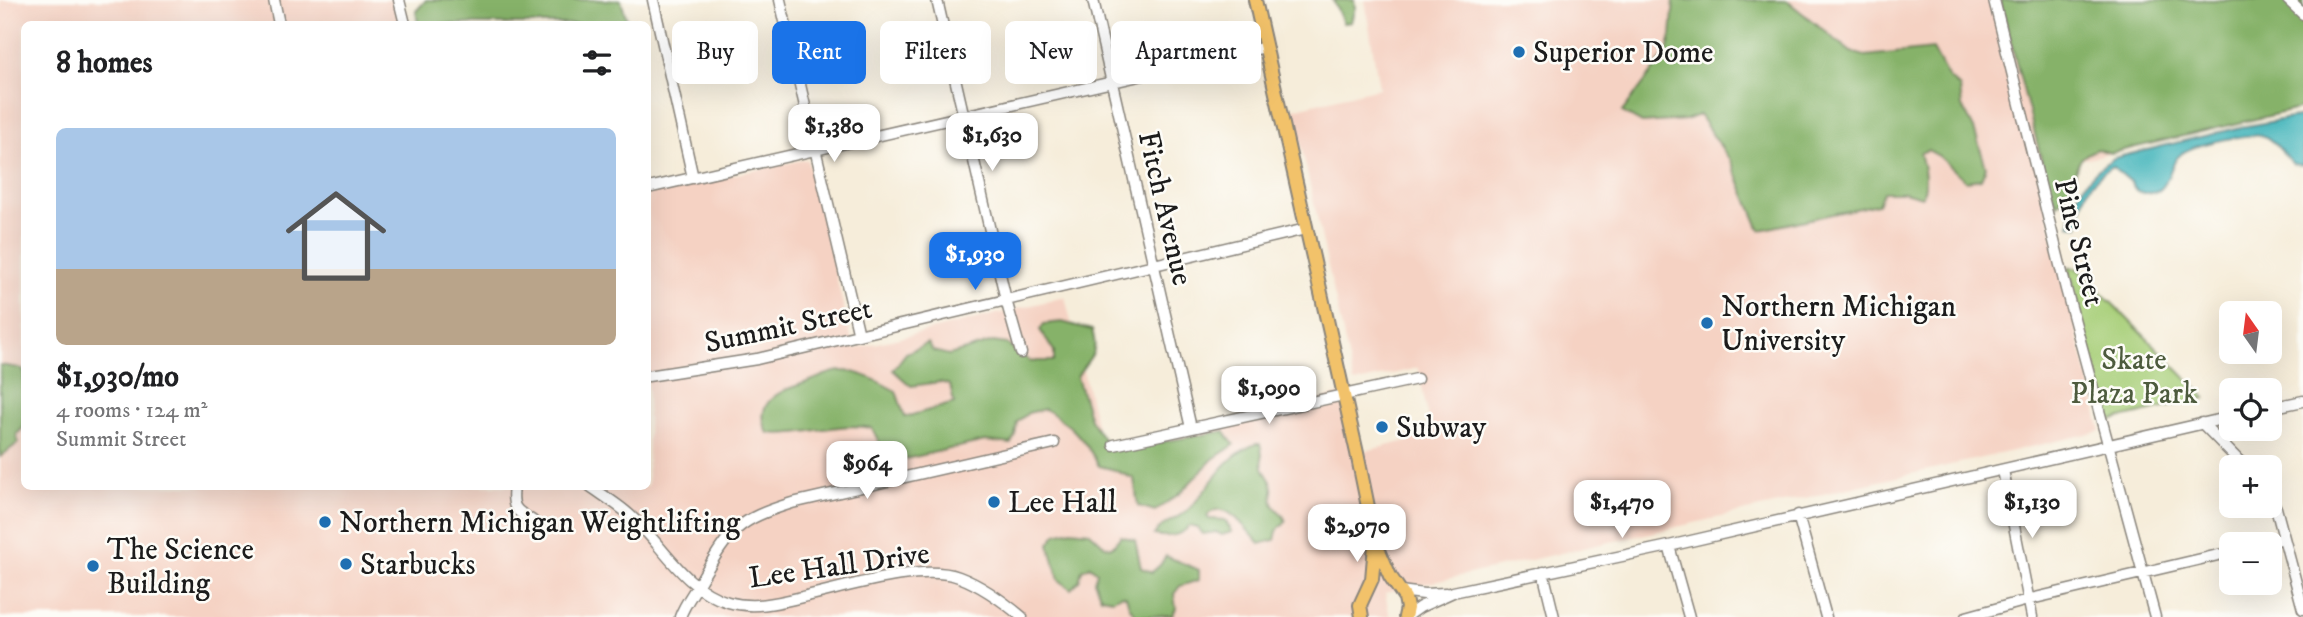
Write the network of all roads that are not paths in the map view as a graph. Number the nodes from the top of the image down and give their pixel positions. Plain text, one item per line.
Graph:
1 (274, 0) edge
2 (399, 0) edge
3 (653, 0) edge
4 (780, 0) edge
5 (937, 0) edge
6 (1093, 0) edge
7 (1255, 0) edge
8 (1994, 0) edge
9 (2288, 0) edge
10 (2303, 14) edge
11 (278, 21) edge
12 (404, 21) edge
13 (1266, 47) junction
14 (1261, 48) edge
15 (1111, 79) edge
16 (1111, 83) edge
17 (1112, 84) edge
18 (963, 117) junction
19 (815, 150) junction
20 (693, 178) junction
21 (651, 187) edge
22 (1306, 229) junction
23 (1155, 265) junction
24 (1006, 300) junction
25 (859, 335) junction
26 (1021, 353) dead end
27 (651, 376) edge
28 (1417, 379) dead end
29 (1343, 394) junction
30 (2303, 401) edge
31 (2282, 405) edge
32 (2219, 419) edge
33 (2202, 423) junction
34 (1191, 428) junction
35 (1054, 443) dead end
36 (2109, 444) junction
37 (1114, 445) dead end
38 (2233, 455) edge
39 (2003, 470) junction
40 (513, 490) edge
41 (596, 490) edge
42 (1798, 516) junction
43 (2279, 518) edge
44 (533, 521) dead end
45 (2284, 538) joint
46 (1375, 541) junction
47 (1669, 546) junction
48 (2219, 555) edge
49 (1543, 572) junction
50 (2143, 573) junction
51 (697, 587) junction
52 (1398, 590) junction
53 (1453, 592) junction
54 (1363, 596) junction
55 (2028, 600) junction
56 (2303, 609) edge
57 (680, 617) edge
58 (1022, 617) edge
59 (1362, 617) edge
60 (1405, 617) edge
61 (1555, 617) edge
62 (1689, 617) edge
63 (1826, 617) edge
64 (1966, 617) edge
65 (2032, 617) edge
66 (2155, 617) edge

1 - 11 street
2 - 12 street
3 - 20 street
4 - 19 street
5 - 18 street
6 - 15 street, Fitch Avenue
7 - 13 main road
8 - 36 street, Pine Street
9 - 10 street
13 - 14 street
13 - 22 main road
16 - 18 street
17 - 23 street, Fitch Avenue
18 - 19 street
18 - 24 street
19 - 20 street
19 - 25 street
20 - 21 street
22 - 23 street, Summit Street
22 - 29 main road
23 - 24 street, Summit Street
23 - 34 street, Fitch Avenue
24 - 25 street, Summit Street
24 - 26 street
25 - 27 street, Summit Street
28 - 29 street
29 - 34 street
29 - 46 main road
30 - 31 street
32 - 33 street
33 - 36 street
33 - 38 street
34 - 37 street
35 - 51 street
36 - 39 street
36 - 50 street, Pine Street
39 - 42 street
39 - 55 street
40 - 44 street
41 - 51 street
42 - 47 street
42 - 63 street
43 - 45 street
45 - 56 street
46 - 52 main road
46 - 54 main road
47 - 49 street
47 - 62 street
48 - 50 street
49 - 53 street
49 - 61 street
50 - 55 street
50 - 66 street, Pine Street
51 - 57 street
51 - 58 street, Lee Hall Drive
52 - 53 street
52 - 54 main road
52 - 60 main road
53 - 60 street
54 - 59 main road
55 - 64 street
55 - 65 street

